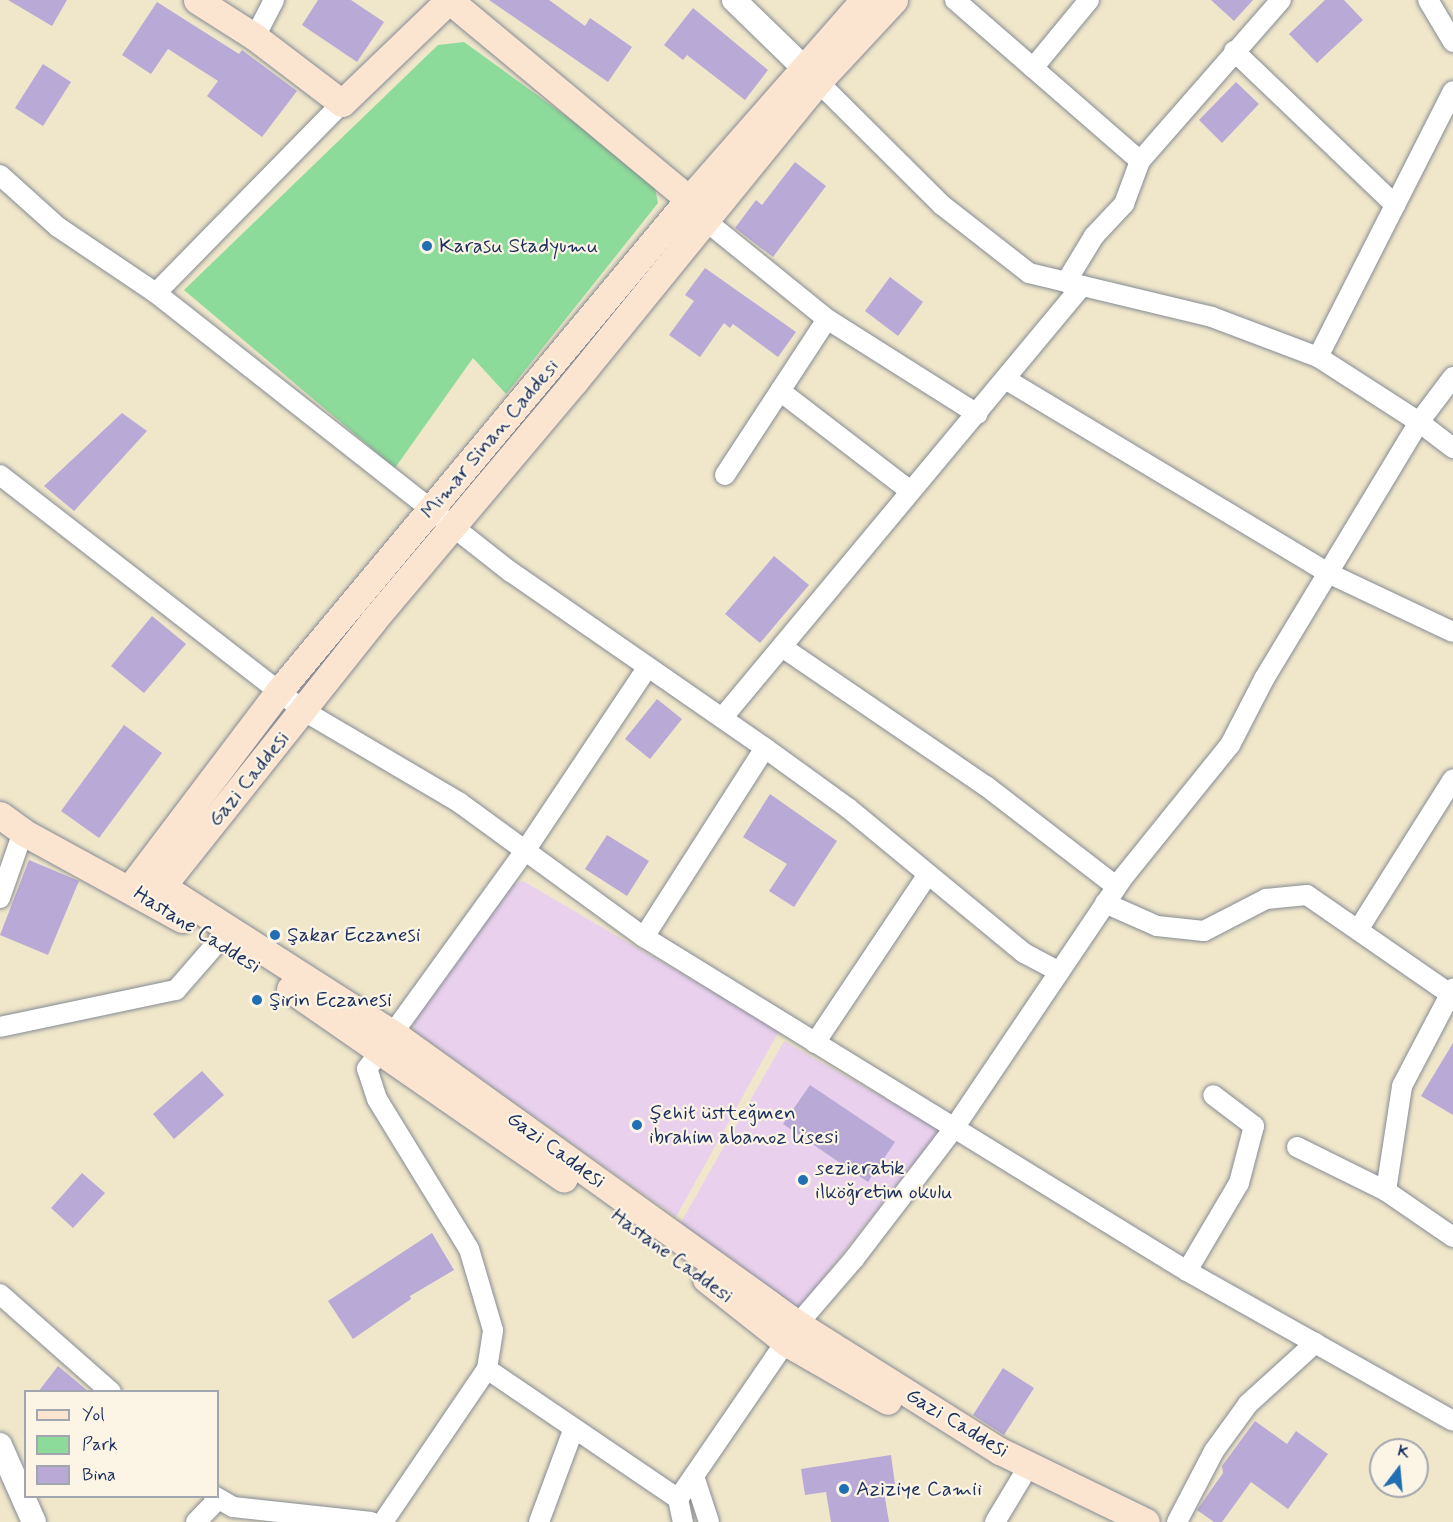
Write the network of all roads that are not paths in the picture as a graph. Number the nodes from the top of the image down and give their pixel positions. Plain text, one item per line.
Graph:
1 (196, 0) edge
2 (274, 0) edge
3 (449, 0) edge
4 (734, 0) edge
5 (864, 0) edge
6 (894, 0) edge
7 (956, 0) edge
8 (1089, 0) edge
9 (1281, 0) edge
10 (1428, 0) edge
11 (255, 37) junction
12 (1453, 42) edge
13 (1234, 51) junction
14 (1033, 68) junction
15 (810, 75) junction
16 (1453, 91) edge
17 (342, 103) junction
18 (1140, 161) junction
19 (0, 175) edge
20 (689, 199) junction
21 (1395, 205) junction
22 (706, 221) junction
23 (1074, 284) junction
24 (156, 293) junction
25 (827, 319) junction
26 (1318, 357) junction
27 (1453, 376) edge
28 (1007, 380) junction
29 (780, 391) junction
30 (977, 414) junction
31 (1419, 422) junction
32 (1453, 448) edge
33 (0, 475) edge
34 (725, 475) dead end
35 (909, 489) junction
36 (431, 511) junction
37 (453, 527) junction
38 (1328, 573) junction
39 (1453, 632) edge
40 (782, 646) junction
41 (647, 668) junction
42 (279, 691) junction
43 (304, 711) junction
44 (723, 717) junction
45 (765, 748) junction
46 (1453, 779) edge
47 (0, 815) edge
48 (23, 832) junction
49 (526, 848) junction
50 (928, 874) junction
51 (162, 886) junction
52 (1116, 886) junction
53 (130, 888) junction
54 (0, 898) edge
55 (1105, 903) junction
56 (1358, 930) junction
57 (224, 935) junction
58 (644, 937) junction
59 (1059, 972) junction
60 (1452, 993) edge
61 (0, 1027) edge
62 (386, 1041) junction
63 (815, 1043) junction
64 (1213, 1095) dead end
65 (954, 1128) junction
66 (1297, 1147) dead end
67 (1386, 1191) junction
68 (1453, 1237) edge
69 (1187, 1271) junction
70 (0, 1294) edge
71 (792, 1333) junction
72 (1315, 1343) junction
73 (487, 1369) junction
74 (109, 1390) edge
75 (1453, 1421) edge
76 (574, 1428) junction
77 (0, 1445) edge
78 (694, 1476) junction
79 (1022, 1477) junction
80 (215, 1498) edge
81 (678, 1499) junction
82 (34, 1522) edge
83 (196, 1522) edge
84 (371, 1522) edge
85 (383, 1522) edge
86 (539, 1522) edge
87 (683, 1522) edge
88 (709, 1522) edge
89 (995, 1522) edge
90 (1113, 1522) edge
91 (1146, 1522) edge
92 (1177, 1522) edge

1 - 11 main road
2 - 11 street
3 - 17 main road
3 - 20 main road
4 - 15 street
5 - 15 main road, Mimar Sinan Caddesi
6 - 15 main road, Mimar Sinan Caddesi
7 - 14 street
8 - 14 street
9 - 13 street
10 - 12 street
11 - 17 main road
13 - 18 street
13 - 21 street
14 - 18 street
15 - 20 main road, Mimar Sinan Caddesi
15 - 22 main road, Mimar Sinan Caddesi
15 - 23 street
16 - 21 street
17 - 24 street
18 - 23 street
19 - 24 street
20 - 22 main road
20 - 36 main road, Mimar Sinan Caddesi
21 - 26 street
22 - 25 street
22 - 37 main road, Mimar Sinan Caddesi
23 - 26 street
23 - 28 street
24 - 36 street
25 - 29 street
25 - 30 street
26 - 31 street
27 - 31 street
28 - 30 street
28 - 38 street
29 - 34 street
29 - 35 street
30 - 35 street
31 - 32 street
31 - 38 street
33 - 42 street
35 - 40 street
36 - 37 street
36 - 42 main road, Mimar Sinan Caddesi
37 - 41 street
37 - 43 main road, Mimar Sinan Caddesi
38 - 39 street
38 - 52 street
40 - 44 street
40 - 52 street
41 - 44 street
41 - 49 street
42 - 43 street
42 - 53 main road, Mimar Sinan Caddesi
43 - 49 street
43 - 51 main road, Gazi Caddesi
44 - 45 street
45 - 50 street
45 - 58 street
46 - 56 street
47 - 48 main road, Hastane Caddesi
48 - 53 main road, Hastane Caddesi
48 - 54 street
49 - 58 street
49 - 62 street
50 - 59 street
50 - 63 street
51 - 53 main road
51 - 57 main road
52 - 55 street
53 - 57 main road, Hastane Caddesi
55 - 56 street
55 - 59 street
56 - 60 street
57 - 61 street
57 - 62 main road, Hastane Caddesi
58 - 63 street
59 - 65 street
60 - 67 street
62 - 71 main road, Hastane Caddesi
62 - 73 street
63 - 65 street
64 - 69 street
65 - 69 street
65 - 71 street
66 - 67 street
67 - 68 street
69 - 72 street
70 - 74 street
71 - 78 street
71 - 79 main road, Hastane Caddesi
71 - 91 main road, Gazi Caddesi
72 - 75 street
72 - 92 street
73 - 76 street
73 - 85 street
76 - 81 street
76 - 86 street
77 - 82 street
78 - 81 street
78 - 88 street
79 - 89 street
79 - 90 main road, Hastane Caddesi
80 - 83 street
80 - 84 street
81 - 87 street

